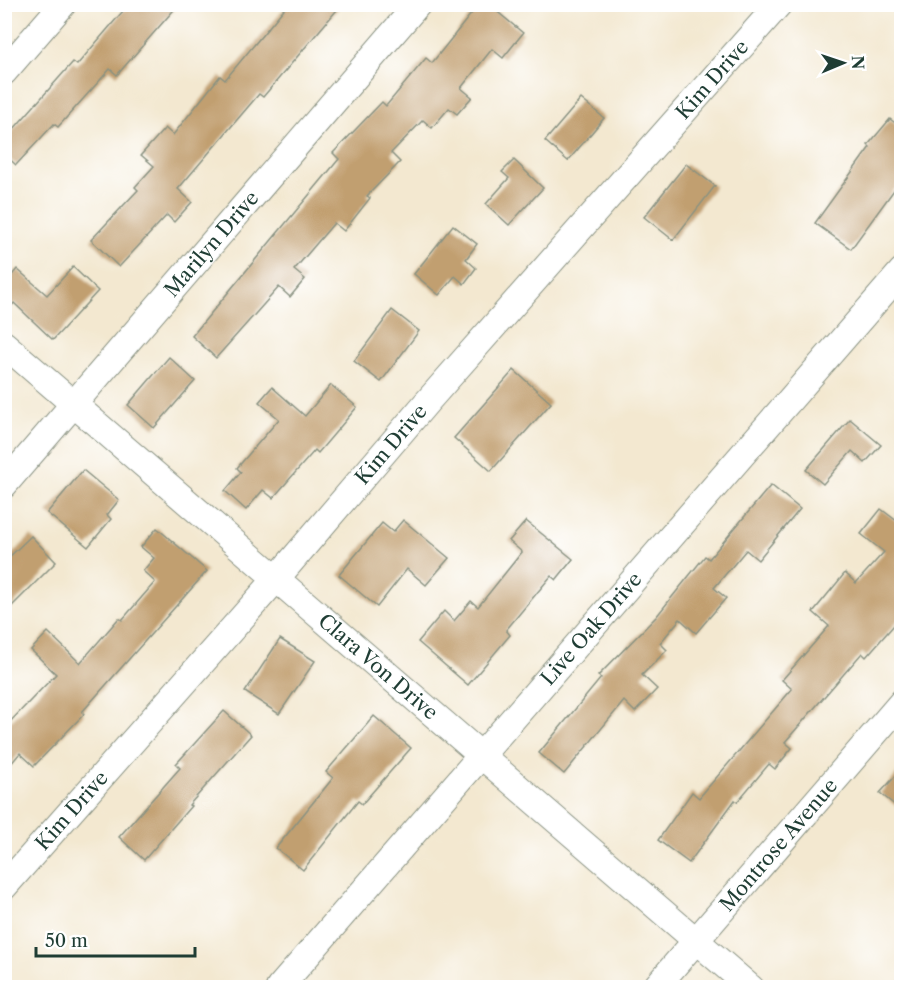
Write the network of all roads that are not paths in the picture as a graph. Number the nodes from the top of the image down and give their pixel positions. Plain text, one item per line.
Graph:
1 (63, 4) edge
2 (418, 4) edge
3 (779, 4) edge
4 (4, 72) edge
5 (902, 271) edge
6 (4, 344) edge
7 (76, 403) junction
8 (4, 485) edge
9 (277, 578) junction
10 (902, 702) edge
11 (481, 756) junction
12 (4, 887) edge
13 (696, 939) junction
14 (279, 987) edge
15 (655, 987) edge
16 (751, 987) edge

1 - 4 street
2 - 7 street, Marilyn Drive
3 - 9 street, Kim Drive
5 - 11 street, Live Oak Drive
6 - 7 street, Clara Von Drive
7 - 8 street, Marilyn Drive
7 - 9 street, Clara Von Drive
9 - 11 street, Clara Von Drive
9 - 12 street, Kim Drive
10 - 13 street, Montrose Avenue
11 - 13 street, Clara Von Drive
11 - 14 street, Live Oak Drive
13 - 15 street, Montrose Avenue
13 - 16 street, Clara Von Drive

